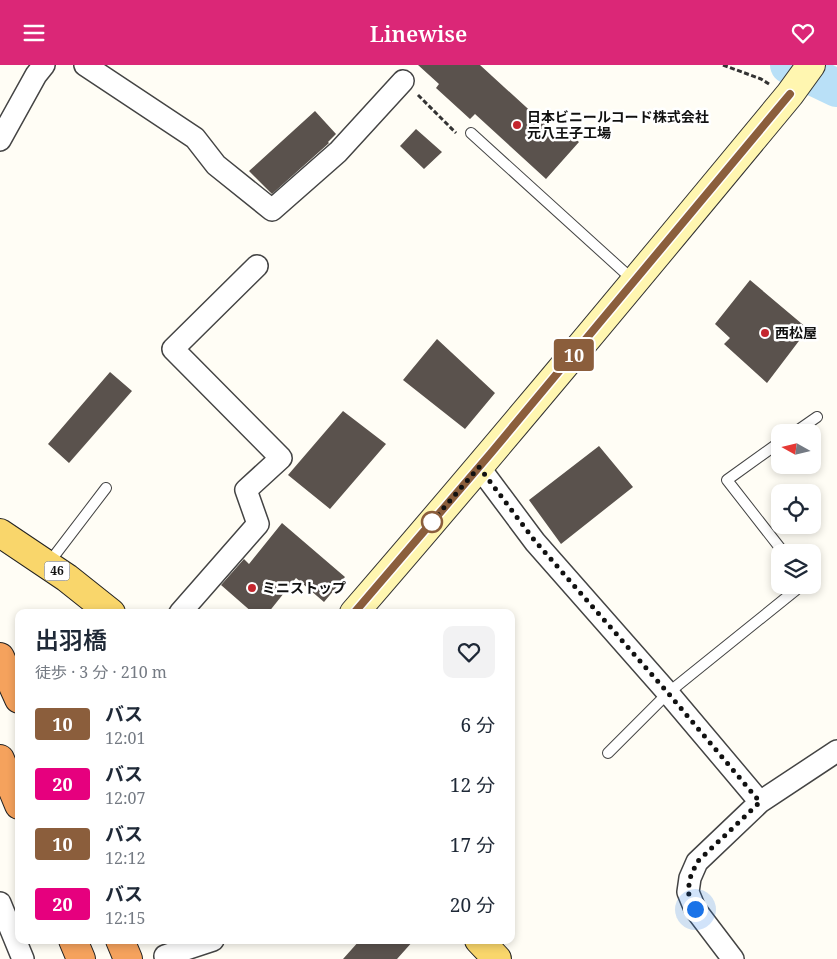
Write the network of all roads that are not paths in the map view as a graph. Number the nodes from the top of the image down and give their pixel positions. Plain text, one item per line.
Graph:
1 (85, 65) edge
2 (811, 65) edge
3 (34, 68) edge
4 (403, 81) road end
5 (474, 137) road end
6 (0, 140) edge
7 (257, 266) dead end
8 (635, 282) junction
9 (816, 417) dead end
10 (806, 424) edge
11 (771, 449) edge
12 (479, 467) junction
13 (106, 488) dead end
14 (0, 533) edge
15 (777, 544) edge
16 (48, 565) junction
17 (791, 594) edge
18 (106, 609) edge
19 (183, 609) edge
20 (357, 609) edge
21 (0, 657) edge
22 (15, 690) edge
23 (668, 693) junction
24 (837, 751) edge
25 (608, 753) dead end
26 (0, 759) edge
27 (15, 795) edge
28 (760, 802) junction
29 (0, 903) edge
30 (75, 944) edge
31 (122, 944) edge
32 (203, 944) edge
33 (191, 949) edge
34 (165, 956) dead end
35 (20, 958) edge
36 (81, 959) edge
37 (128, 959) edge
38 (734, 959) edge

1 - 4 street
2 - 8 street
3 - 6 street
5 - 8 lane
7 - 19 street
8 - 12 street
9 - 10 lane
11 - 15 lane
12 - 20 street
12 - 23 street
13 - 16 lane
14 - 16 main road, 46
16 - 18 main road, 46
17 - 23 lane
21 - 22 highway
23 - 25 lane
23 - 28 street
24 - 28 street
26 - 27 highway
28 - 38 street
29 - 35 street
30 - 36 highway
31 - 37 highway
32 - 33 street
33 - 34 street

